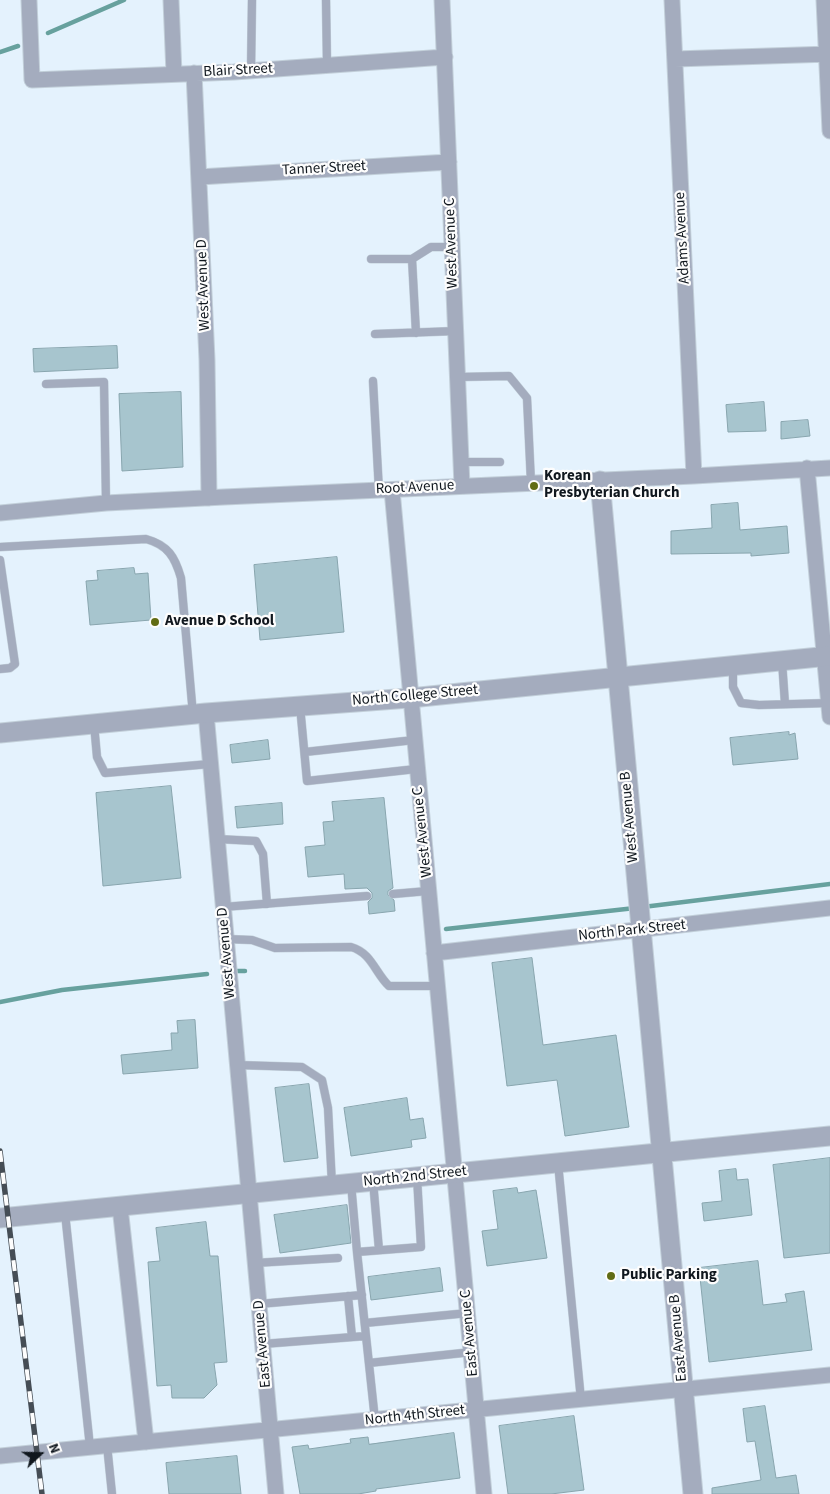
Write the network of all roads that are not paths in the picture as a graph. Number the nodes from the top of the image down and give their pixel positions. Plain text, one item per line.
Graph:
1 (29, 0) edge
2 (171, 0) edge
3 (252, 0) edge
4 (326, 0) edge
5 (442, 0) edge
6 (672, 0) edge
7 (824, 0) edge
8 (828, 54) edge
9 (445, 57) junction
10 (675, 59) junction
11 (327, 65) junction
12 (251, 71) junction
13 (194, 73) junction
14 (174, 74) junction
15 (830, 131) edge
16 (449, 162) junction
17 (199, 177) junction
18 (453, 247) junction
19 (371, 259) dead end
20 (412, 259) junction
21 (456, 331) junction
22 (416, 333) junction
23 (376, 334) dead end
24 (458, 377) junction
25 (373, 381) dead end
26 (46, 384) dead end
27 (461, 462) junction
28 (500, 462) dead end
29 (807, 468) junction
30 (830, 468) edge
31 (694, 476) junction
32 (600, 481) junction
33 (531, 483) junction
34 (462, 486) junction
35 (386, 491) junction
36 (210, 498) junction
37 (106, 503) junction
38 (0, 513) edge
39 (0, 547) edge
40 (0, 560) edge
41 (827, 656) edge
42 (782, 661) junction
43 (733, 666) junction
44 (0, 669) edge
45 (619, 678) junction
46 (410, 698) junction
47 (785, 704) junction
48 (300, 706) junction
49 (829, 710) edge
50 (200, 714) junction
51 (94, 724) junction
52 (0, 733) edge
53 (414, 740) junction
54 (305, 752) junction
55 (210, 764) junction
56 (416, 769) junction
57 (217, 840) junction
58 (428, 891) junction
59 (393, 894) dead end
60 (367, 896) dead end
61 (267, 904) junction
62 (223, 907) junction
63 (830, 908) edge
64 (639, 925) junction
65 (226, 939) junction
66 (434, 953) junction
67 (438, 986) junction
68 (237, 1065) junction
69 (830, 1136) edge
70 (662, 1153) junction
71 (558, 1163) junction
72 (455, 1173) junction
73 (417, 1177) junction
74 (373, 1181) junction
75 (351, 1183) junction
76 (332, 1185) junction
77 (248, 1193) junction
78 (120, 1207) junction
79 (65, 1211) junction
80 (0, 1218) edge
81 (379, 1250) junction
82 (357, 1252) junction
83 (338, 1258) dead end
84 (255, 1263) junction
85 (362, 1295) junction
86 (348, 1296) junction
87 (259, 1304) junction
88 (468, 1313) junction
89 (365, 1323) junction
90 (366, 1336) junction
91 (352, 1337) junction
92 (263, 1344) junction
93 (472, 1352) junction
94 (369, 1363) junction
95 (830, 1375) edge
96 (684, 1390) junction
97 (581, 1400) junction
98 (477, 1410) junction
99 (375, 1420) junction
100 (271, 1430) junction
101 (146, 1442) junction
102 (107, 1445) junction
103 (90, 1447) junction
104 (0, 1456) edge
105 (112, 1494) edge
106 (276, 1494) edge
107 (484, 1494) edge
108 (693, 1494) edge

1 - 14 street, Blair Street
2 - 14 street
3 - 12 lane
4 - 11 lane
5 - 9 street, West Avenue C
6 - 10 street, Adams Avenue
7 - 8 street
8 - 10 street
8 - 15 street
9 - 11 street, Blair Street
9 - 16 street, West Avenue C
10 - 31 street, Adams Avenue
11 - 12 street, Blair Street
12 - 13 street, Blair Street
13 - 14 street, Blair Street
13 - 17 street, West Avenue D
16 - 17 street, Tanner Street
16 - 18 street, West Avenue C
17 - 36 street, West Avenue D
18 - 20 lane
18 - 21 street, West Avenue C
19 - 20 lane
20 - 22 lane
21 - 22 lane
21 - 24 street, West Avenue C
22 - 23 lane
24 - 27 street, West Avenue C
24 - 33 lane
25 - 35 lane
26 - 37 lane
27 - 28 lane
27 - 34 street, West Avenue C
29 - 30 street, Root Avenue
29 - 31 street, Root Avenue
29 - 41 street
31 - 32 street, Root Avenue
32 - 33 street, Root Avenue
32 - 45 street, West Avenue B
33 - 34 street, Root Avenue
34 - 35 street, Root Avenue
35 - 36 street, Root Avenue
35 - 46 street, West Avenue C
36 - 37 street, Root Avenue
37 - 38 street, Root Avenue
39 - 50 lane
40 - 44 lane
41 - 42 street, North College Street
41 - 49 street
42 - 43 street, North College Street
42 - 47 lane
43 - 45 street, North College Street
43 - 47 lane
45 - 46 street, North College Street
45 - 64 street, West Avenue B
46 - 48 street, North College Street
46 - 53 street, West Avenue C
47 - 49 lane
48 - 50 street, North College Street
48 - 54 lane
50 - 51 street, North College Street
50 - 55 street, West Avenue D
51 - 52 street, North College Street
51 - 55 lane
53 - 54 lane
53 - 56 street, West Avenue C
54 - 56 lane
55 - 57 street, West Avenue D
56 - 58 street, West Avenue C
57 - 61 lane
57 - 62 street, West Avenue D
58 - 59 lane
58 - 66 street, West Avenue C
60 - 61 lane
61 - 62 lane
62 - 65 street, West Avenue D
63 - 64 street, North Park Street
64 - 66 street, North Park Street
64 - 70 street, West Avenue B
65 - 67 lane
65 - 68 street, West Avenue D
66 - 67 street, West Avenue C
67 - 72 street, West Avenue C
68 - 76 lane
68 - 77 street, West Avenue D
69 - 70 street, North 2nd Street
70 - 71 street, North 2nd Street
70 - 96 street, East Avenue B
71 - 72 street, North 2nd Street
71 - 97 lane
72 - 73 street, North 2nd Street
72 - 88 street, East Avenue C
73 - 74 street, North 2nd Street
73 - 81 lane
74 - 75 street, North 2nd Street
74 - 81 lane
75 - 76 street, North 2nd Street
75 - 82 lane
76 - 77 street, North 2nd Street
77 - 78 street, North 2nd Street
77 - 84 street, East Avenue D
78 - 79 street, North 2nd Street
78 - 101 street
79 - 80 street, North 2nd Street
79 - 103 lane
81 - 82 lane
82 - 85 lane
83 - 84 lane
84 - 87 street, East Avenue D
85 - 86 lane
85 - 89 lane
86 - 87 lane
86 - 91 lane
87 - 92 street, East Avenue D
88 - 89 lane
88 - 93 street, East Avenue C
89 - 90 lane
90 - 91 lane
90 - 94 lane
91 - 92 lane
92 - 100 street, East Avenue D
93 - 94 lane
93 - 98 street, East Avenue C
94 - 99 lane
95 - 96 street, North 4th Street
96 - 97 street, North 4th Street
96 - 108 street, East Avenue B
97 - 98 street, North 4th Street
98 - 99 street, North 4th Street
98 - 107 street, East Avenue C
99 - 100 street, North 4th Street
100 - 101 street, North 4th Street
100 - 106 street, East Avenue D
101 - 102 street, North 4th Street
102 - 103 street, North 4th Street
102 - 105 lane
103 - 104 street, North 4th Street

